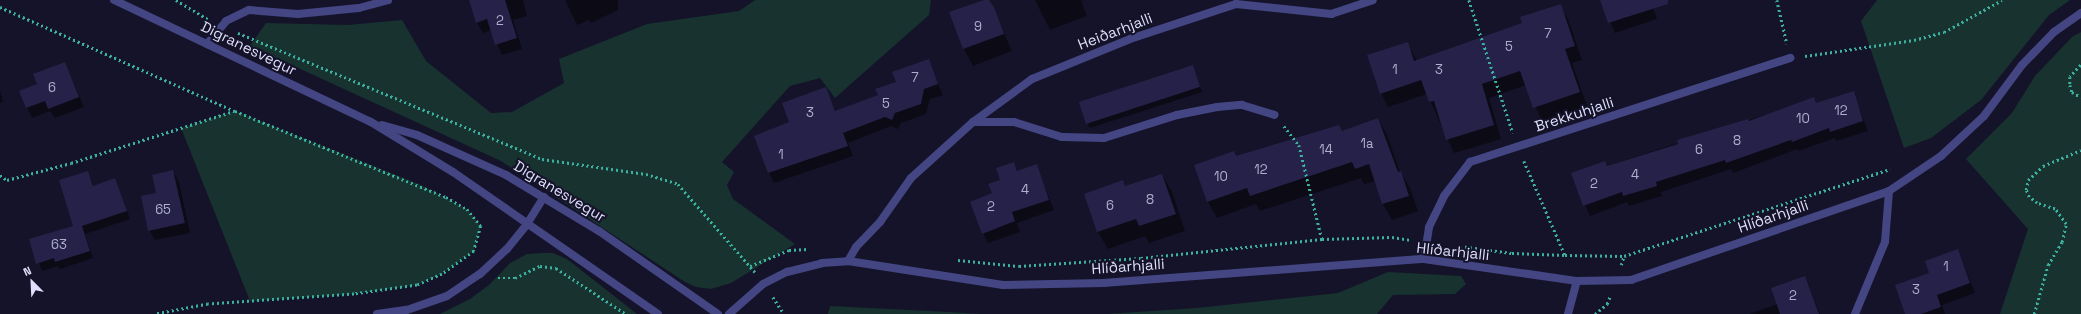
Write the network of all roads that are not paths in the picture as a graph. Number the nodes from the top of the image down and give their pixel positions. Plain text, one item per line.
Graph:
1 (114, 0) edge
2 (388, 0) edge
3 (1373, 0) edge
4 (2081, 13) edge
5 (207, 44) junction
6 (1791, 58) road end
7 (1275, 115) road end
8 (372, 122) junction
9 (973, 122) junction
10 (1889, 191) junction
11 (544, 197) junction
12 (527, 224) junction
13 (1424, 259) junction
14 (848, 261) junction
15 (1577, 281) junction
16 (377, 314) edge
17 (658, 314) edge
18 (718, 314) edge
19 (729, 314) edge
20 (1568, 314) edge
21 (1855, 314) edge

1 - 5 street, Digranesvegur
2 - 5 street
3 - 9 street, Heiðarhjalli
4 - 10 street, Hlíðarhjalli
5 - 8 street, Digranesvegur
6 - 13 street, Brekkuhjalli
7 - 9 street
8 - 11 street, Digranesvegur
8 - 12 street, Digranesvegur
9 - 14 street, Heiðarhjalli
10 - 15 street, Hlíðarhjalli
10 - 21 street
11 - 12 street
11 - 18 street, Digranesvegur
12 - 16 street
12 - 17 street, Digranesvegur
13 - 14 street, Hlíðarhjalli
13 - 15 street, Hlíðarhjalli
14 - 19 street, Hlíðarhjalli
15 - 20 street

